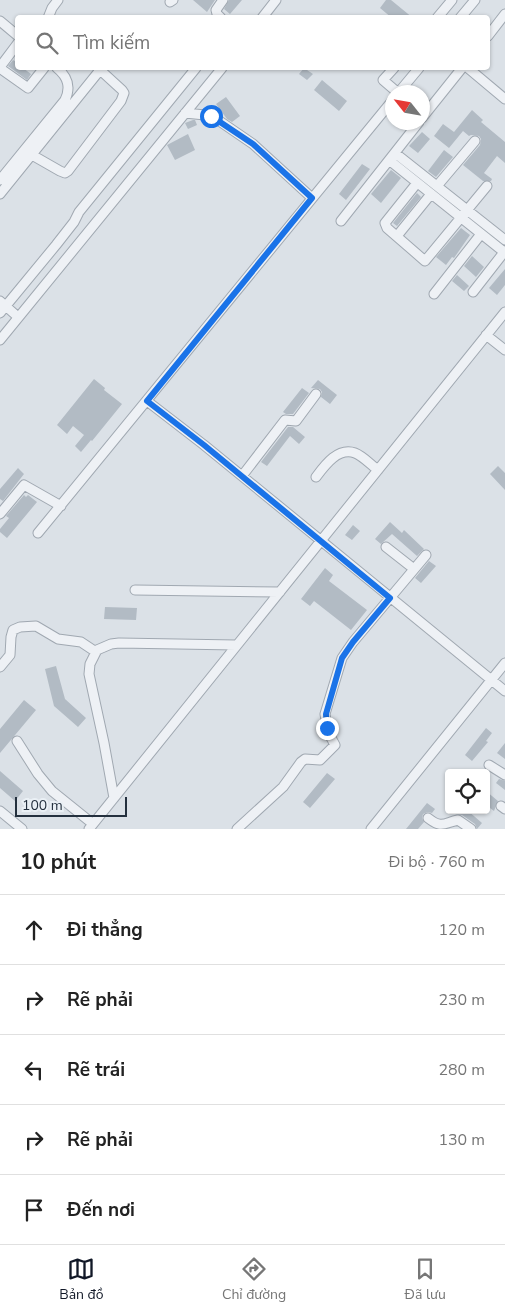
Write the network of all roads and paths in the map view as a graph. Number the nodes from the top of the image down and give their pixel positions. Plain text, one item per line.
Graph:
1 (58, 0) edge
2 (223, 0) edge
3 (276, 0) edge
4 (452, 0) edge
5 (475, 0) edge
6 (505, 14) edge
7 (49, 15) edge
8 (218, 15) edge
9 (264, 15) edge
10 (440, 15) edge
11 (462, 15) edge
12 (0, 22) edge
13 (490, 33) edge
14 (15, 34) edge
15 (15, 47) edge
16 (42, 70) edge
17 (59, 70) edge
18 (98, 70) edge
19 (100, 70) edge
20 (194, 70) edge
21 (220, 70) edge
22 (392, 70) edge
23 (418, 70) edge
24 (460, 70) edge
25 (470, 70) edge
26 (389, 85) edge
27 (404, 85) edge
28 (505, 99) edge
29 (430, 108) edge
30 (385, 109) edge
31 (185, 113) junction
32 (413, 130) edge
33 (475, 141) dead end
34 (32, 155) junction
35 (392, 156) junction
36 (0, 180) edge
37 (417, 183) junction
38 (437, 186) junction
39 (487, 186) dead end
40 (0, 194) edge
41 (431, 194) junction
42 (312, 198) junction
43 (468, 210) junction
44 (462, 218) junction
45 (341, 221) dead end
46 (482, 234) junction
47 (397, 236) junction
48 (505, 240) edge
49 (504, 252) edge
50 (473, 292) dead end
51 (434, 294) dead end
52 (2, 307) edge
53 (505, 312) edge
54 (18, 317) junction
55 (486, 335) junction
56 (0, 340) edge
57 (505, 350) edge
58 (316, 394) dead end
59 (147, 401) junction
60 (378, 470) junction
61 (242, 476) junction
62 (316, 477) dead end
63 (61, 506) junction
64 (0, 514) edge
65 (38, 533) dead end
66 (321, 541) junction
67 (386, 547) dead end
68 (426, 555) dead end
69 (414, 569) junction
70 (135, 590) dead end
71 (280, 592) junction
72 (390, 598) junction
73 (236, 645) junction
74 (96, 652) junction
75 (505, 663) edge
76 (0, 667) edge
77 (492, 679) junction
78 (505, 691) edge
79 (16, 741) dead end
80 (488, 765) dead end
81 (505, 775) edge
82 (114, 798) junction
83 (0, 811) edge
84 (428, 818) dead end
85 (91, 826) edge
86 (22, 829) edge
87 (237, 829) edge
88 (371, 829) edge
89 (471, 829) edge

1 - 7 street
2 - 8 street
3 - 9 street
4 - 10 street
5 - 11 street
6 - 13 street
12 - 14 street
15 - 16 street
17 - 36 street
18 - 34 street
19 - 34 street
20 - 52 street
21 - 31 street
22 - 26 street
23 - 27 street
24 - 29 street
25 - 28 street
30 - 42 street
31 - 42 street
31 - 54 street
32 - 35 street
33 - 38 street
34 - 40 street
35 - 37 street
35 - 38 street
35 - 45 street
37 - 41 street
37 - 47 street
38 - 43 street
39 - 43 street
41 - 44 street
41 - 47 street
42 - 59 street
43 - 44 street
43 - 48 street
44 - 46 street
44 - 47 street
46 - 49 street
46 - 51 street
49 - 50 street
52 - 54 street
53 - 55 street
54 - 56 street
55 - 57 street
55 - 60 street
58 - 61 street
59 - 61 street
59 - 63 street
60 - 62 street
60 - 66 street
61 - 66 street
63 - 64 street
63 - 65 street
66 - 71 street
66 - 72 street
67 - 69 street
68 - 69 street
69 - 72 street
70 - 71 street
71 - 73 street
72 - 77 street
72 - 87 street
73 - 74 street
73 - 82 street
74 - 76 street
74 - 82 street
75 - 77 street
77 - 78 street
77 - 88 street
79 - 85 street
80 - 81 street
82 - 85 street
83 - 86 street
84 - 89 street

